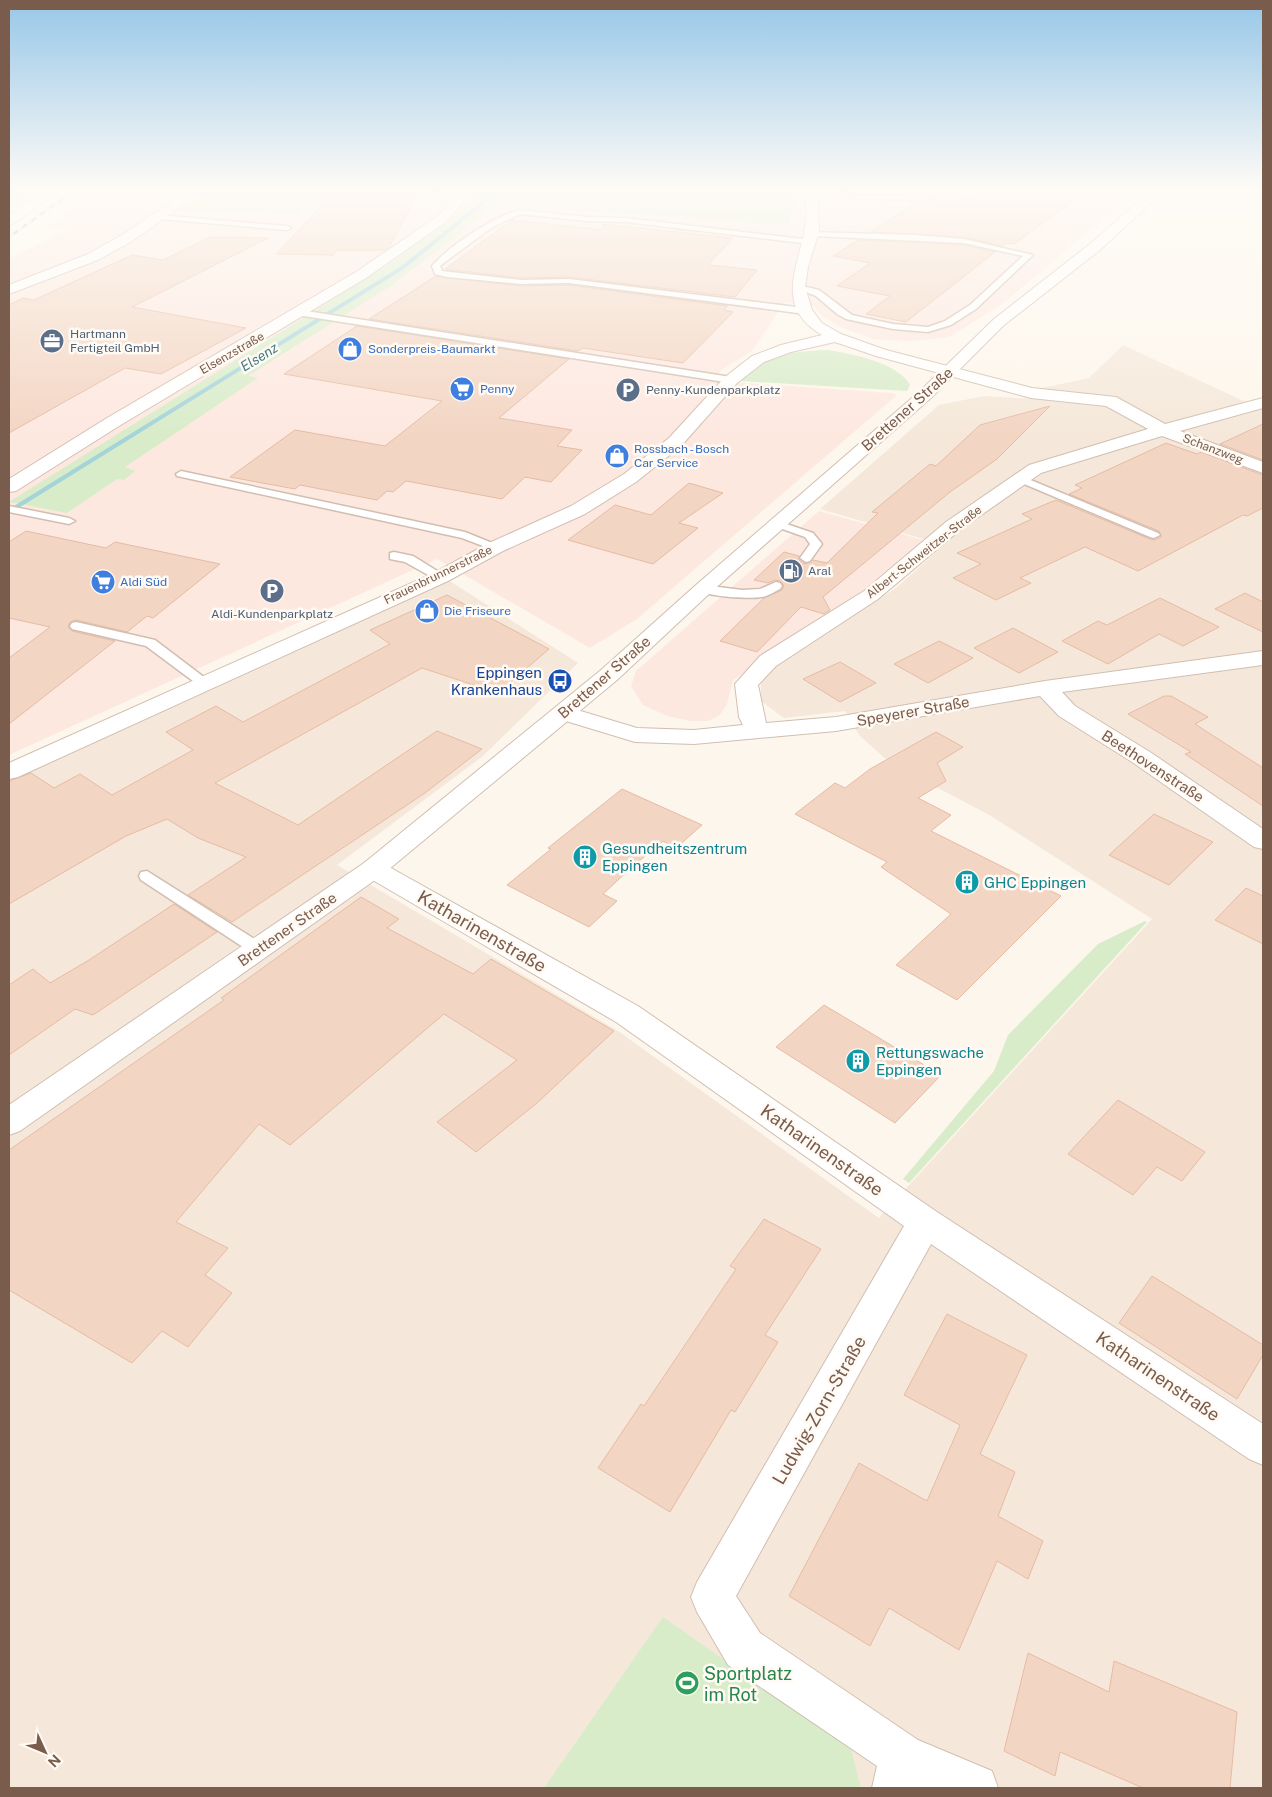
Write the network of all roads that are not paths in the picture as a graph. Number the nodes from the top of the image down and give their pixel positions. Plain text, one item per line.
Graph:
1 (56, 271) edge
2 (368, 271) edge
3 (438, 271) edge
4 (800, 271) edge
5 (1014, 271) edge
6 (1064, 271) edge
7 (798, 287) junction
8 (9, 290) edge
9 (804, 311) junction
10 (300, 313) junction
11 (836, 337) junction
12 (950, 371) junction
13 (731, 380) junction
14 (1263, 403) edge
15 (1163, 430) junction
16 (1263, 468) edge
17 (181, 474) dead end
18 (1021, 479) junction
19 (9, 487) edge
20 (9, 509) edge
21 (69, 520) dead end
22 (778, 524) junction
23 (1154, 535) dead end
24 (496, 547) junction
25 (394, 556) dead end
26 (806, 558) dead end
27 (441, 577) junction
28 (776, 586) dead end
29 (703, 589) junction
30 (76, 626) dead end
31 (1263, 658) edge
32 (206, 684) junction
33 (1045, 688) junction
34 (564, 713) junction
35 (758, 732) junction
36 (9, 772) edge
37 (1263, 841) edge
38 (372, 869) junction
39 (147, 876) dead end
40 (258, 949) junction
41 (9, 1122) edge
42 (925, 1222) junction
43 (1263, 1446) edge
44 (898, 1772) edge
45 (975, 1788) edge

1 - 8 street
2 - 10 street, Elsenzstraße
3 - 9 lane
4 - 7 street
5 - 7 lane
6 - 12 street, Brettener Straße
7 - 9 street
9 - 11 street
10 - 13 lane
10 - 19 street, Elsenzstraße
11 - 12 street
11 - 13 street, Frauenbrunnerstraße
12 - 15 street
12 - 22 street, Brettener Straße
13 - 24 street, Frauenbrunnerstraße
14 - 15 street, Albert-Schweitzer-Straße
15 - 16 street, Schanzweg
15 - 18 street, Albert-Schweitzer-Straße
17 - 24 lane
18 - 23 lane
18 - 35 street, Albert-Schweitzer-Straße
20 - 21 lane
22 - 26 lane
22 - 29 street, Brettener Straße
24 - 27 street, Frauenbrunnerstraße
25 - 27 lane
27 - 32 street, Frauenbrunnerstraße
28 - 29 lane
29 - 34 street, Brettener Straße
30 - 32 lane
31 - 33 street, Speyerer Straße
32 - 36 street, Frauenbrunnerstraße
33 - 35 street, Speyerer Straße
33 - 37 street, Beethovenstraße
34 - 35 street, Speyerer Straße
34 - 38 street, Brettener Straße
38 - 40 street, Brettener Straße
38 - 42 street, Katharinenstraße
39 - 40 lane
40 - 41 street, Brettener Straße
42 - 43 street, Katharinenstraße
42 - 44 street, Ludwig-Zorn-Straße
44 - 45 street

